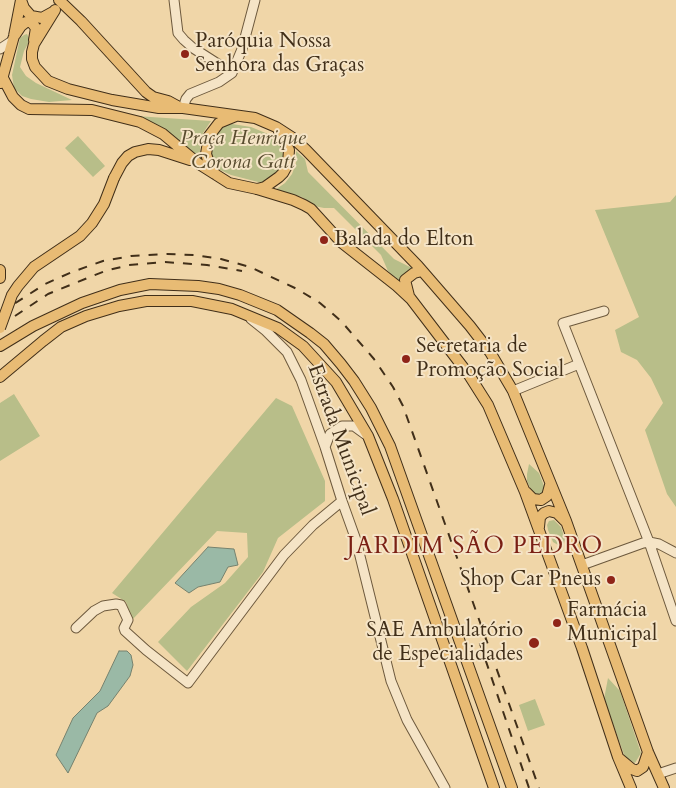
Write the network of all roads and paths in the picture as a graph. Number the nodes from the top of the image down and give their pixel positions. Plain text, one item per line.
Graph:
1 (21, 0) edge
2 (174, 0) edge
3 (255, 0) edge
4 (58, 3) edge
5 (13, 38) junction
6 (34, 44) junction
7 (0, 49) edge
8 (232, 73) junction
9 (2, 75) edge
10 (182, 108) junction
11 (239, 115) junction
12 (276, 127) junction
13 (199, 164) junction
14 (217, 177) junction
15 (257, 189) junction
16 (0, 270) edge
17 (422, 271) junction
18 (0, 278) edge
19 (410, 299) junction
20 (604, 311) dead end
21 (247, 316) junction
22 (0, 328) edge
23 (0, 346) edge
24 (579, 364) junction
25 (0, 377) edge
26 (513, 391) junction
27 (368, 436) junction
28 (325, 447) junction
29 (550, 485) junction
30 (525, 492) junction
31 (342, 502) junction
32 (566, 521) junction
33 (539, 531) junction
34 (649, 542) junction
35 (676, 553) edge
36 (582, 565) junction
37 (676, 622) edge
38 (76, 628) dead end
39 (648, 752) junction
40 (618, 757) junction
41 (676, 768) edge
42 (658, 774) junction
43 (445, 788) edge
44 (494, 788) edge
45 (512, 788) edge
46 (632, 788) edge
47 (664, 788) edge

1 - 4 main road
1 - 5 main road
2 - 8 street
3 - 8 street
4 - 6 main road
4 - 10 main road
5 - 6 main road
5 - 7 street
5 - 9 main road
6 - 10 main road
8 - 10 street
9 - 13 main road
10 - 11 main road
11 - 12 main road
11 - 14 main road
12 - 15 main road
12 - 17 main road
13 - 14 main road
13 - 22 main road, bridge
14 - 15 main road
15 - 19 main road
16 - 18 main road
17 - 19 main road
17 - 26 main road
19 - 30 main road
20 - 24 street
21 - 25 main road
21 - 27 main road
21 - 28 street, Estrada Municipal
23 - 45 main road, Estrada Municipal
24 - 26 street
24 - 34 street
26 - 29 main road
27 - 28 street
27 - 44 main road
28 - 31 street, Estrada Municipal
29 - 30 main road
29 - 32 main road
30 - 33 main road
31 - 38 street
31 - 43 street, Estrada Municipal
32 - 33 main road
32 - 36 main road
33 - 40 main road
34 - 35 street
34 - 36 street
34 - 37 street
36 - 39 main road
39 - 40 main road
39 - 42 main road
40 - 46 main road
41 - 42 street
42 - 47 main road

